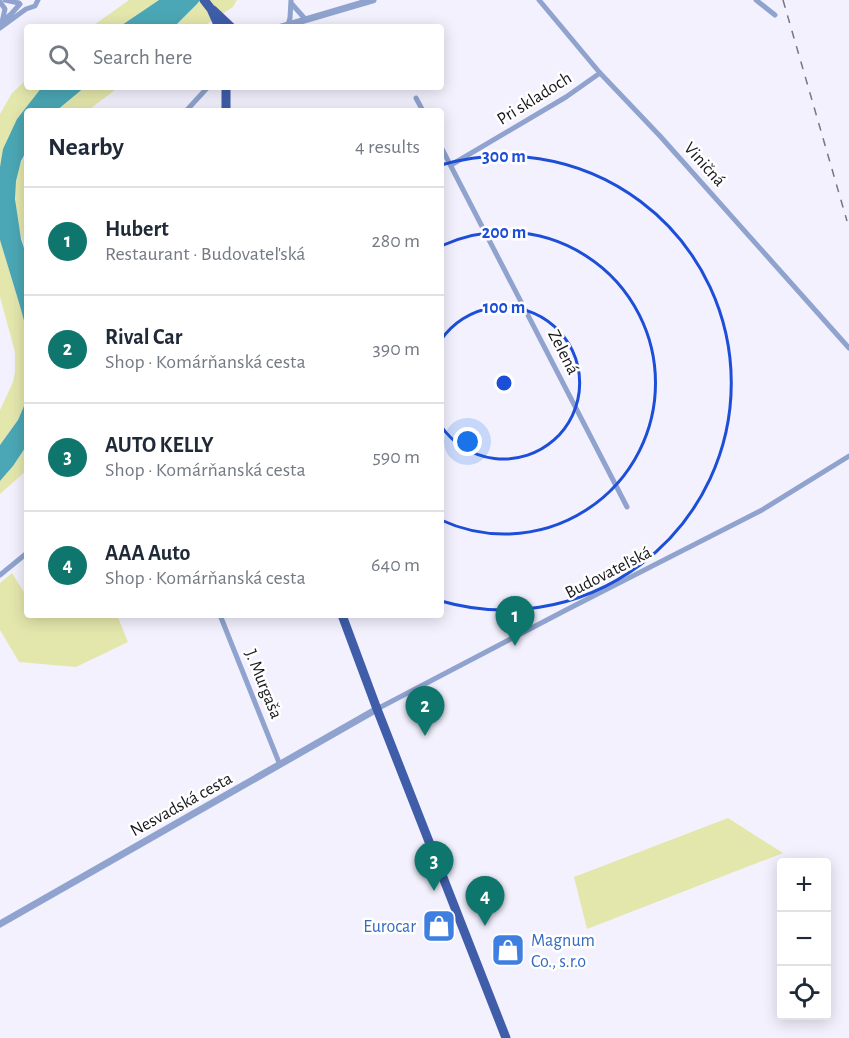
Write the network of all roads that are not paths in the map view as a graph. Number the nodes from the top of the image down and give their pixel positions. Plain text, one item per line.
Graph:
1 (5, 0) edge
2 (38, 0) edge
3 (204, 0) edge
4 (373, 0) edge
5 (539, 0) edge
6 (756, 0) edge
7 (291, 1) edge
8 (0, 2) edge
9 (19, 2) edge
10 (26, 9) junction
11 (211, 9) junction
12 (775, 15) dead end
13 (306, 20) junction
14 (218, 24) edge
15 (228, 24) edge
16 (285, 24) edge
17 (291, 24) edge
18 (1, 25) edge
19 (600, 73) junction
20 (205, 90) edge
21 (226, 90) edge
22 (416, 98) dead end
23 (189, 108) edge
24 (226, 108) edge
25 (421, 108) edge
26 (444, 152) edge
27 (451, 165) junction
28 (849, 348) edge
29 (849, 456) edge
30 (627, 507) dead end
31 (24, 555) edge
32 (0, 575) edge
33 (221, 618) edge
34 (343, 618) edge
35 (377, 709) junction
36 (280, 765) junction
37 (0, 924) edge
38 (506, 1038) edge

1 - 9 street
2 - 10 street
3 - 11 main road
4 - 13 street
5 - 19 street, Viničná
6 - 12 street
7 - 13 street
7 - 16 street
8 - 18 street
9 - 10 street
9 - 18 street
10 - 18 street
11 - 14 main road
11 - 15 main road
13 - 17 street
19 - 27 street, Pri skladoch
19 - 28 street, Viničná
20 - 23 street
21 - 24 main road
22 - 25 street
26 - 27 street, Zelená
27 - 30 street, Zelená
29 - 35 street, Budovateľská
31 - 32 street
33 - 36 street, J. Murgaša
34 - 35 main road
35 - 36 street, Nesvadská cesta
35 - 38 main road
36 - 37 street, Nesvadská cesta

